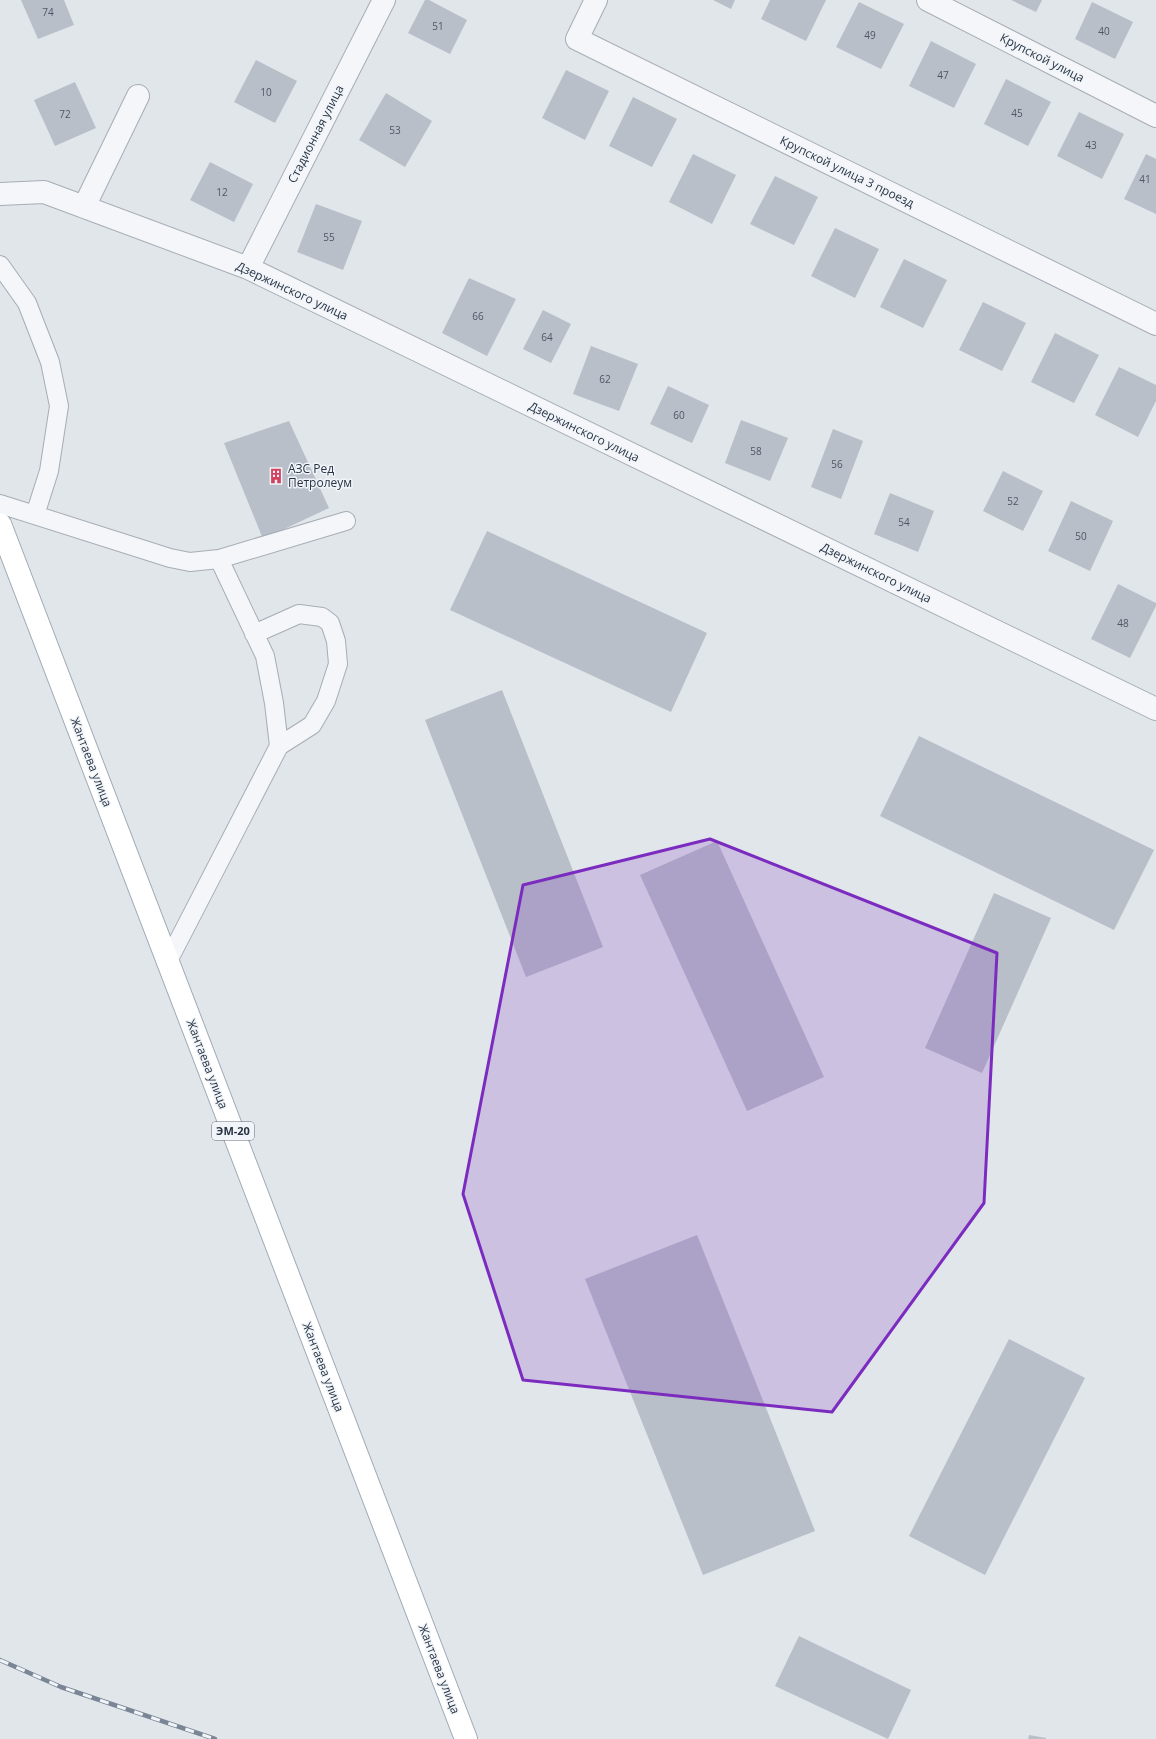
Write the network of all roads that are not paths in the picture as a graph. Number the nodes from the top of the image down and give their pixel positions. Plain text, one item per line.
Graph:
1 (384, 0) edge
2 (596, 0) edge
3 (928, 0) edge
4 (138, 96) dead end
5 (1156, 115) edge
6 (0, 194) edge
7 (84, 207) junction
8 (0, 265) edge
9 (248, 268) junction
10 (1156, 324) edge
11 (0, 504) edge
12 (35, 515) junction
13 (346, 521) dead end
14 (0, 524) edge
15 (218, 559) junction
16 (254, 634) junction
17 (1156, 709) edge
18 (279, 746) junction
19 (168, 961) junction
20 (466, 1739) edge

1 - 9 street, Стадионная улица
2 - 10 street, Крупской улица 3 проезд
3 - 5 street, Крупской улица
4 - 7 street
6 - 7 street, Дзержинского улица
7 - 9 street, Дзержинского улица
8 - 12 lane
9 - 17 street, Дзержинского улица
11 - 12 lane
12 - 15 lane
13 - 15 lane
14 - 19 main road, Жантаева улица / ЭМ-20
15 - 16 lane
16 - 18 lane
16 - 18 lane
18 - 19 lane
19 - 20 main road, Жантаева улица / ЭМ-20

